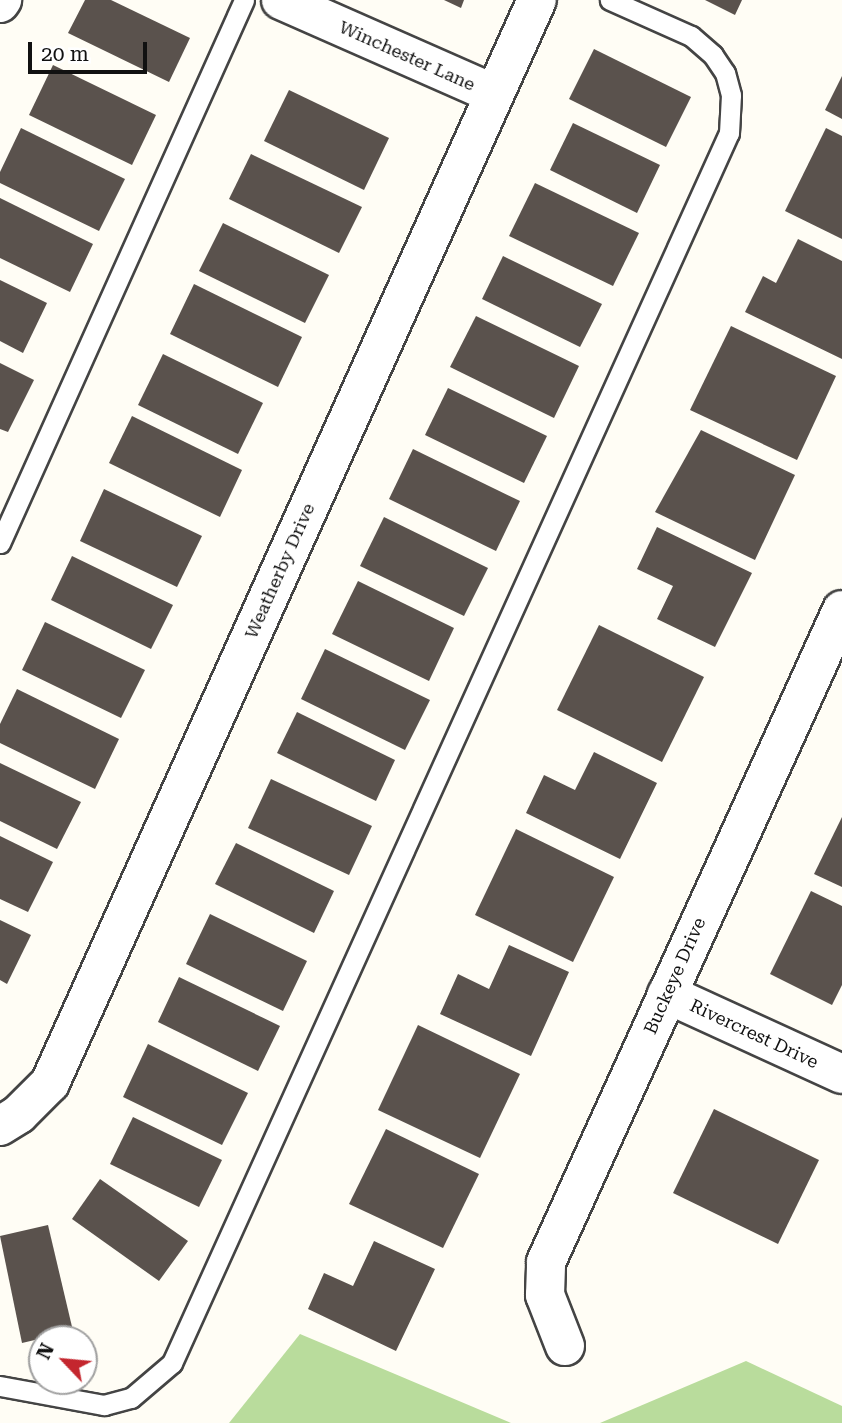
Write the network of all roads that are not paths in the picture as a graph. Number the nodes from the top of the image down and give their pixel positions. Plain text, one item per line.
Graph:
1 (244, 0) edge
2 (281, 0) edge
3 (537, 0) edge
4 (610, 0) edge
5 (329, 9) edge
6 (494, 94) junction
7 (0, 543) edge
8 (842, 610) edge
9 (667, 994) junction
10 (842, 1074) edge
11 (0, 1126) edge
12 (565, 1346) dead end
13 (0, 1386) edge

1 - 7 lane
2 - 5 street, Winchester Lane
3 - 6 street, Weatherby Drive
4 - 13 lane
5 - 6 street, Winchester Lane
6 - 11 street, Weatherby Drive
8 - 9 street, Buckeye Drive
9 - 10 street, Rivercrest Drive
9 - 12 street, Buckeye Drive

